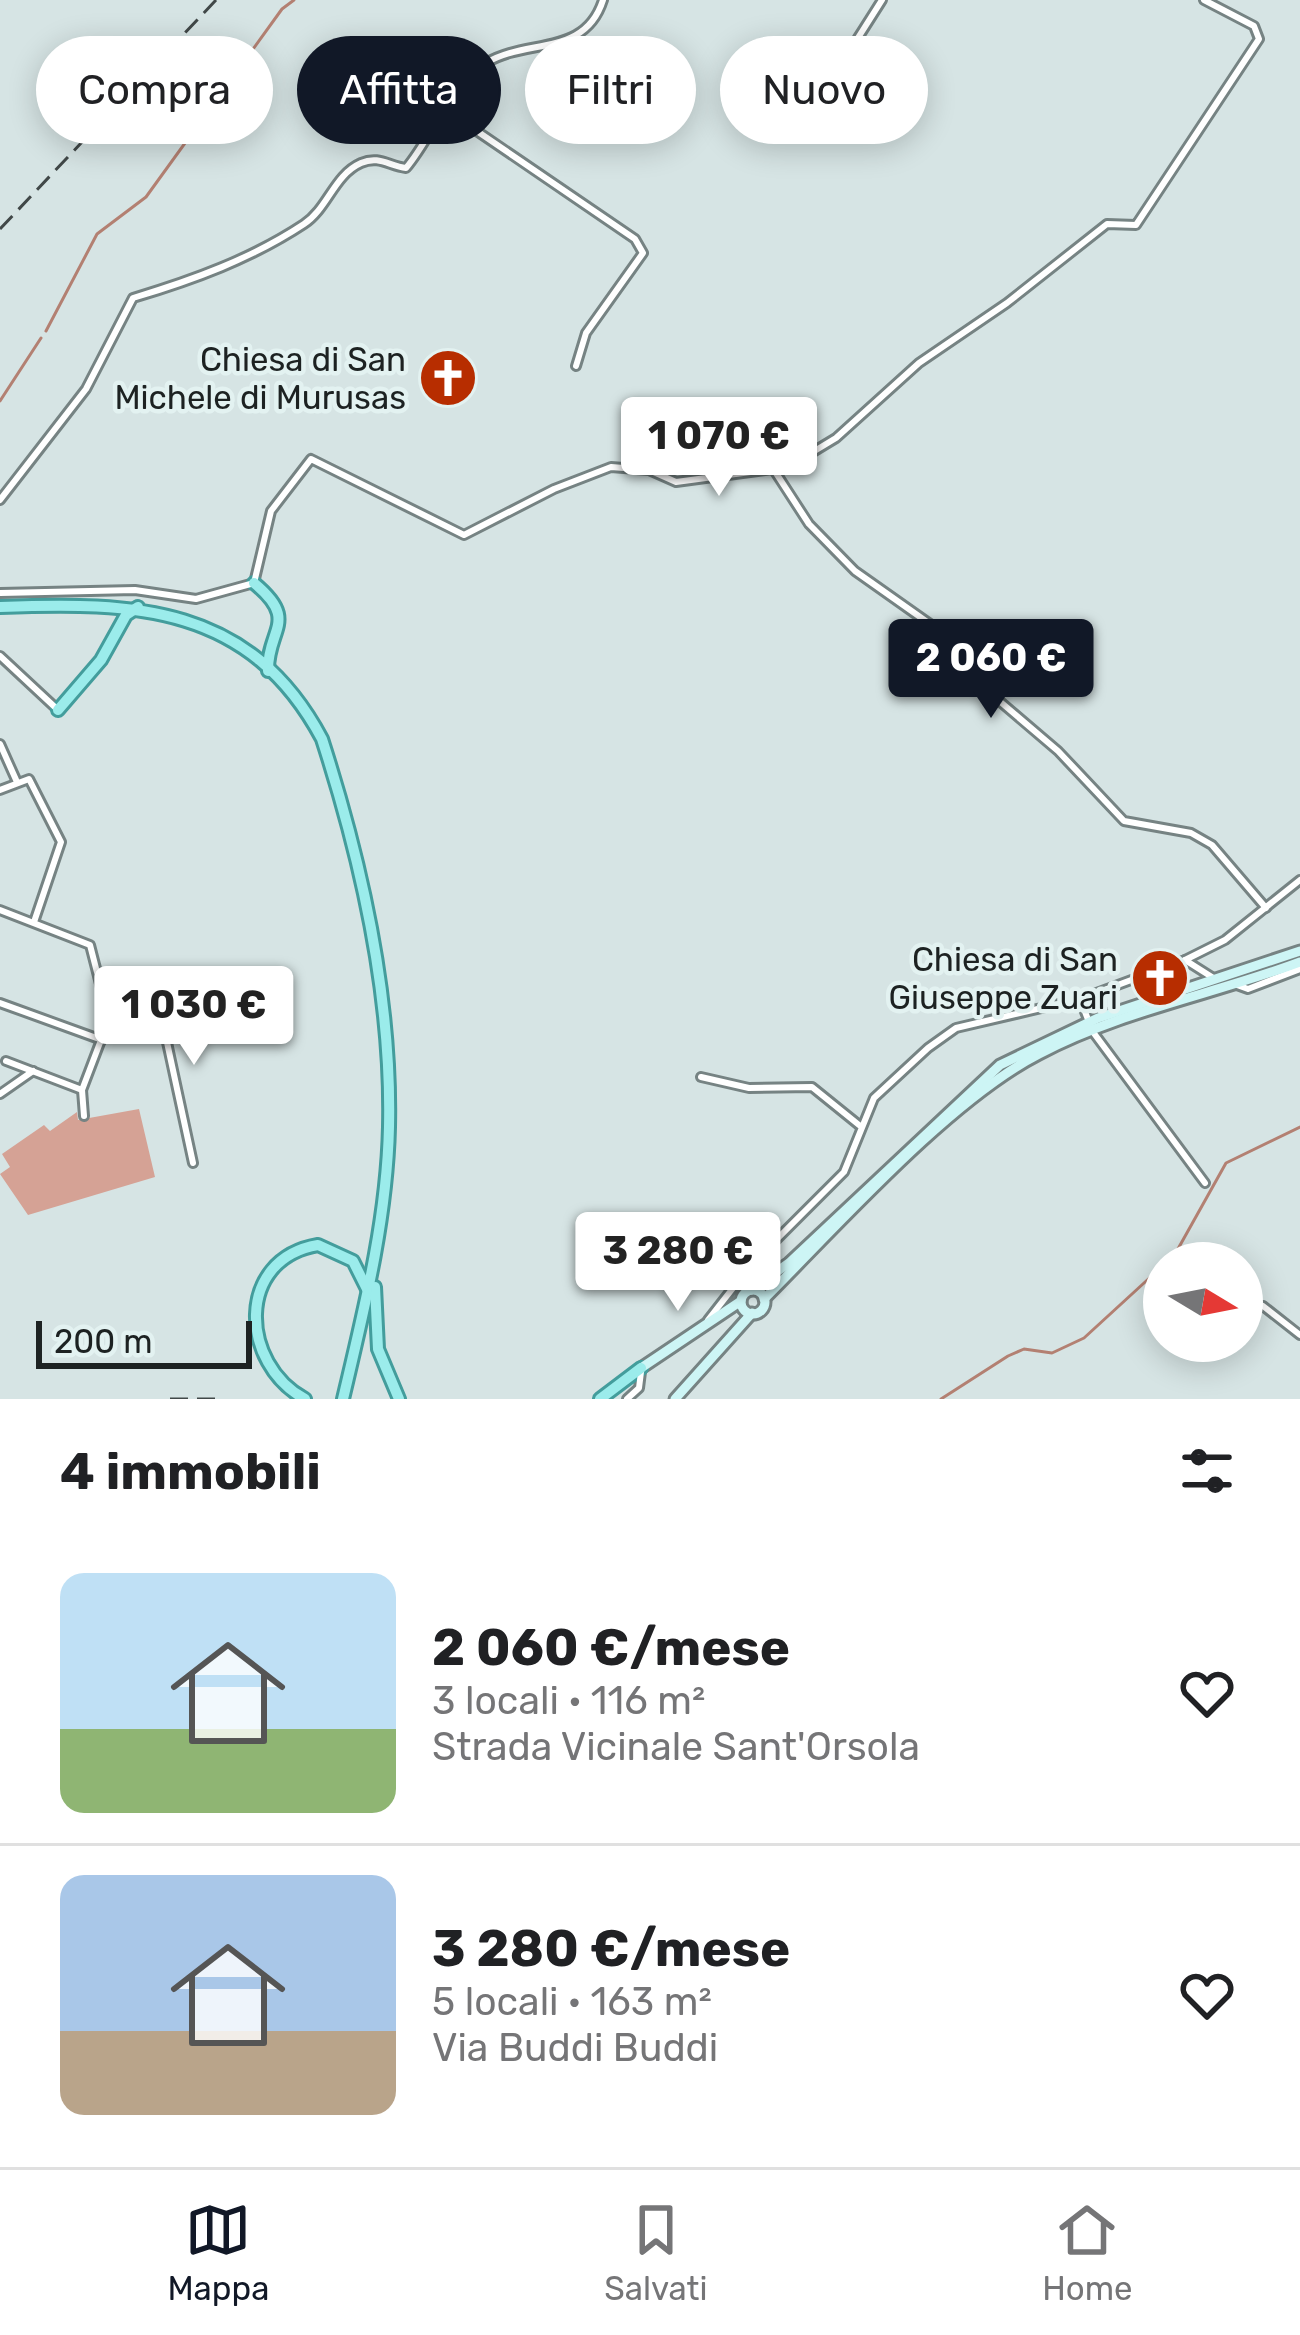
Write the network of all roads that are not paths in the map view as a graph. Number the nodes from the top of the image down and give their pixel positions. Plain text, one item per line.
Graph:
1 (603, 0) edge
2 (882, 0) edge
3 (1204, 0) edge
4 (859, 36) edge
5 (501, 59) edge
6 (423, 144) edge
7 (496, 144) edge
8 (576, 366) dead end
9 (774, 470) junction
10 (0, 500) edge
11 (254, 584) junction
12 (0, 593) edge
13 (103, 604) junction
14 (0, 607) edge
15 (138, 607) junction
16 (117, 627) junction
17 (274, 645) junction
18 (0, 656) edge
19 (250, 656) junction
20 (268, 670) junction
21 (58, 710) joint
22 (0, 744) edge
23 (17, 782) junction
24 (0, 790) edge
25 (1300, 880) edge
26 (1266, 908) junction
27 (0, 910) edge
28 (34, 922) junction
29 (1300, 951) edge
30 (1185, 960) junction
31 (1300, 965) edge
32 (1217, 981) junction
33 (154, 982) dead end
34 (1080, 999) junction
35 (0, 1003) edge
36 (160, 1007) junction
37 (109, 1018) junction
38 (1090, 1026) junction
39 (102, 1040) junction
40 (5, 1061) dead end
41 (33, 1071) junction
42 (700, 1077) dead end
43 (82, 1090) junction
44 (0, 1094) edge
45 (84, 1116) dead end
46 (860, 1125) junction
47 (194, 1163) dead end
48 (1205, 1184) dead end
49 (373, 1268) junction
50 (751, 1290) junction
51 (368, 1294) junction
52 (764, 1299) junction
53 (741, 1301) junction
54 (1264, 1306) dead end
55 (752, 1313) junction
56 (708, 1320) junction
57 (1300, 1335) edge
58 (641, 1368) junction
59 (344, 1398) edge
60 (305, 1399) edge
61 (399, 1399) edge
62 (600, 1399) edge
63 (627, 1399) edge
64 (675, 1399) edge

1 - 5 street
2 - 4 street
3 - 9 street
6 - 10 street
7 - 8 street
9 - 11 street
9 - 26 street
11 - 12 street
11 - 17 main road
13 - 14 main road
13 - 15 main road
13 - 16 main road
15 - 16 main road
15 - 19 main road
16 - 21 main road
17 - 19 main road
17 - 20 main road
18 - 21 street
19 - 20 main road
20 - 49 main road
22 - 23 street
23 - 24 street
23 - 28 street
25 - 26 street
26 - 30 street
27 - 28 street
28 - 37 street
29 - 32 main road
30 - 32 street
30 - 34 street
31 - 38 main road
32 - 38 main road
33 - 36 street
34 - 38 street
34 - 46 street
35 - 39 street
36 - 37 street
36 - 47 street
37 - 39 street
38 - 48 street
38 - 50 main road
38 - 52 main road
39 - 43 street
40 - 41 street
41 - 43 street
41 - 44 street
42 - 46 street
43 - 45 street
46 - 56 street
49 - 51 main road
49 - 61 main road
50 - 52 main road
50 - 53 main road
51 - 59 main road
51 - 60 main road
52 - 55 main road
53 - 55 main road
53 - 56 main road
54 - 57 street
55 - 64 main road
56 - 58 main road
58 - 62 main road
58 - 63 street

